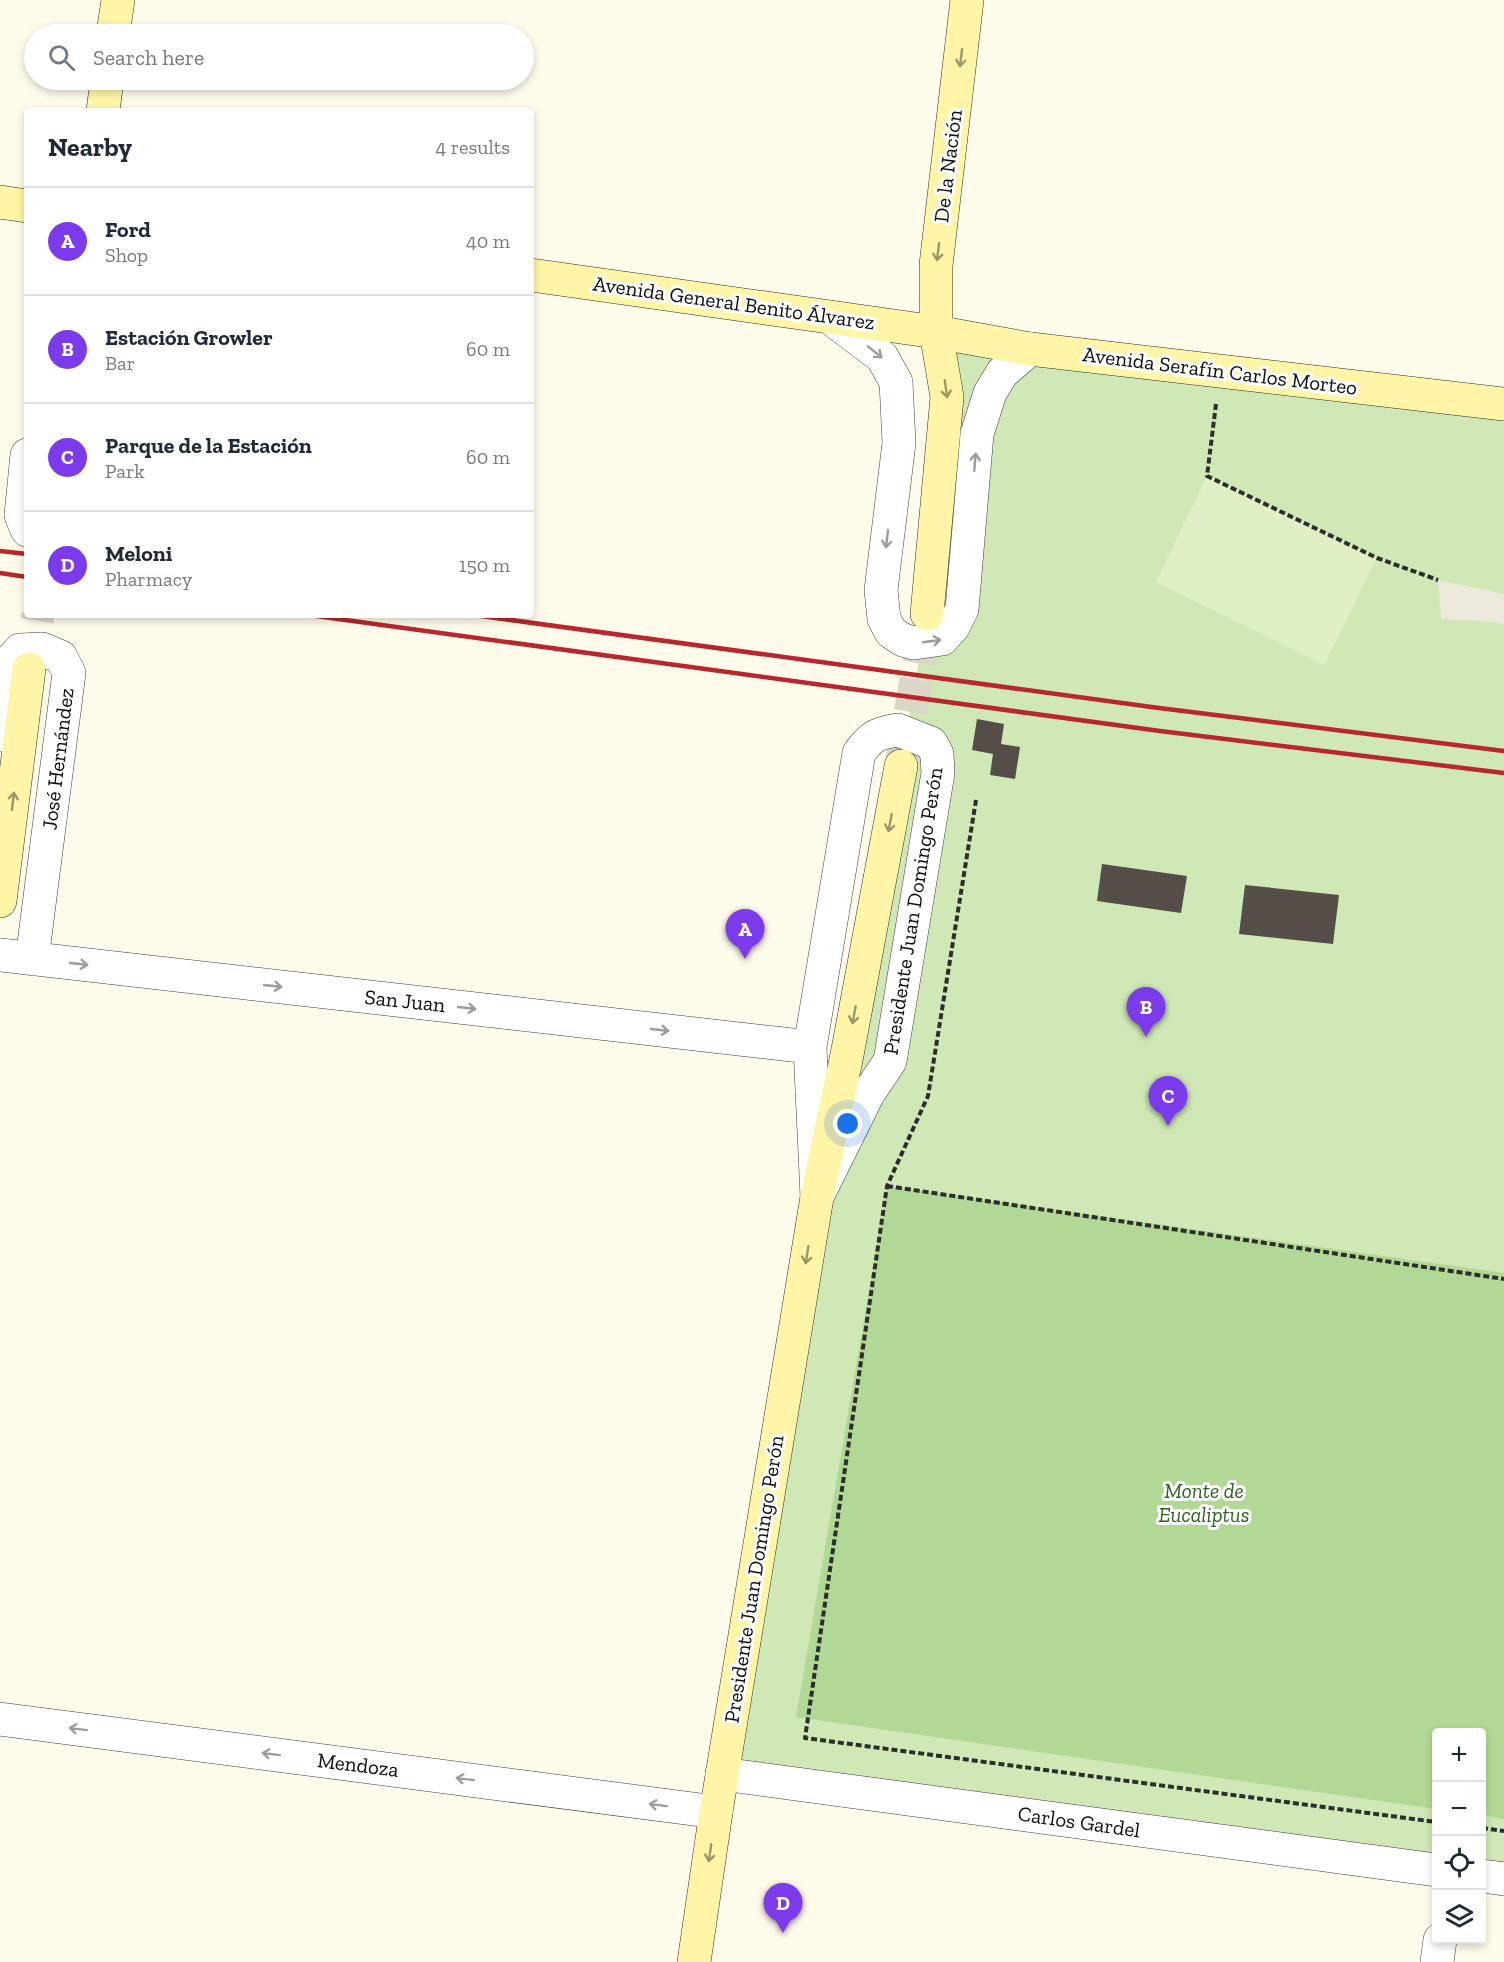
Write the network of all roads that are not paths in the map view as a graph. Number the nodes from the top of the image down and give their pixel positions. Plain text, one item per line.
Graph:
1 (118, 0) edge
2 (967, 0) edge
3 (114, 24) edge
4 (106, 90) edge
5 (103, 108) edge
6 (0, 202) edge
7 (24, 206) edge
8 (534, 275) edge
9 (828, 317) junction
10 (936, 332) junction
11 (1030, 349) junction
12 (1504, 404) edge
13 (24, 485) edge
14 (24, 522) edge
15 (927, 614) tunnel mouth
16 (29, 669) tunnel mouth
17 (0, 735) edge
18 (901, 766) tunnel mouth
19 (0, 901) edge
20 (0, 955) edge
21 (32, 959) junction
22 (810, 1047) junction
23 (817, 1197) junction
24 (0, 1719) edge
25 (722, 1774) junction
26 (716, 1812) junction
27 (1432, 1869) edge
28 (1486, 1877) edge
29 (1504, 1879) edge
30 (1439, 1944) edge
31 (694, 1962) edge
32 (1437, 1962) edge

1 - 3 main road
2 -> 10 main road, De la Nación
4 - 5 main road
6 - 7 main road
8 - 9 main road, Avenida General Benito Álvarez
9 - 10 main road, Avenida General Benito Álvarez
9 -> 11 street
10 - 11 main road, Avenida Serafín Carlos Morteo
10 -> 15 main road
11 - 12 main road, Avenida Serafín Carlos Morteo
13 - 14 street
19 -> 16 main road, José Hernández
17 - 21 street, José Hernández
18 -> 23 main road, Presidente Juan Domingo Perón
20 - 21 street, San Juan
21 -> 22 street, San Juan
22 - 23 street, Presidente Juan Domingo Perón
22 - 23 street, Presidente Juan Domingo Perón
23 -> 25 main road, Presidente Juan Domingo Perón
26 -> 24 street, Mendoza
25 - 26 main road, Presidente Juan Domingo Perón
25 - 27 street, Carlos Gardel
26 -> 31 main road, Presidente Juan Domingo Perón
28 - 29 street
30 - 32 street

